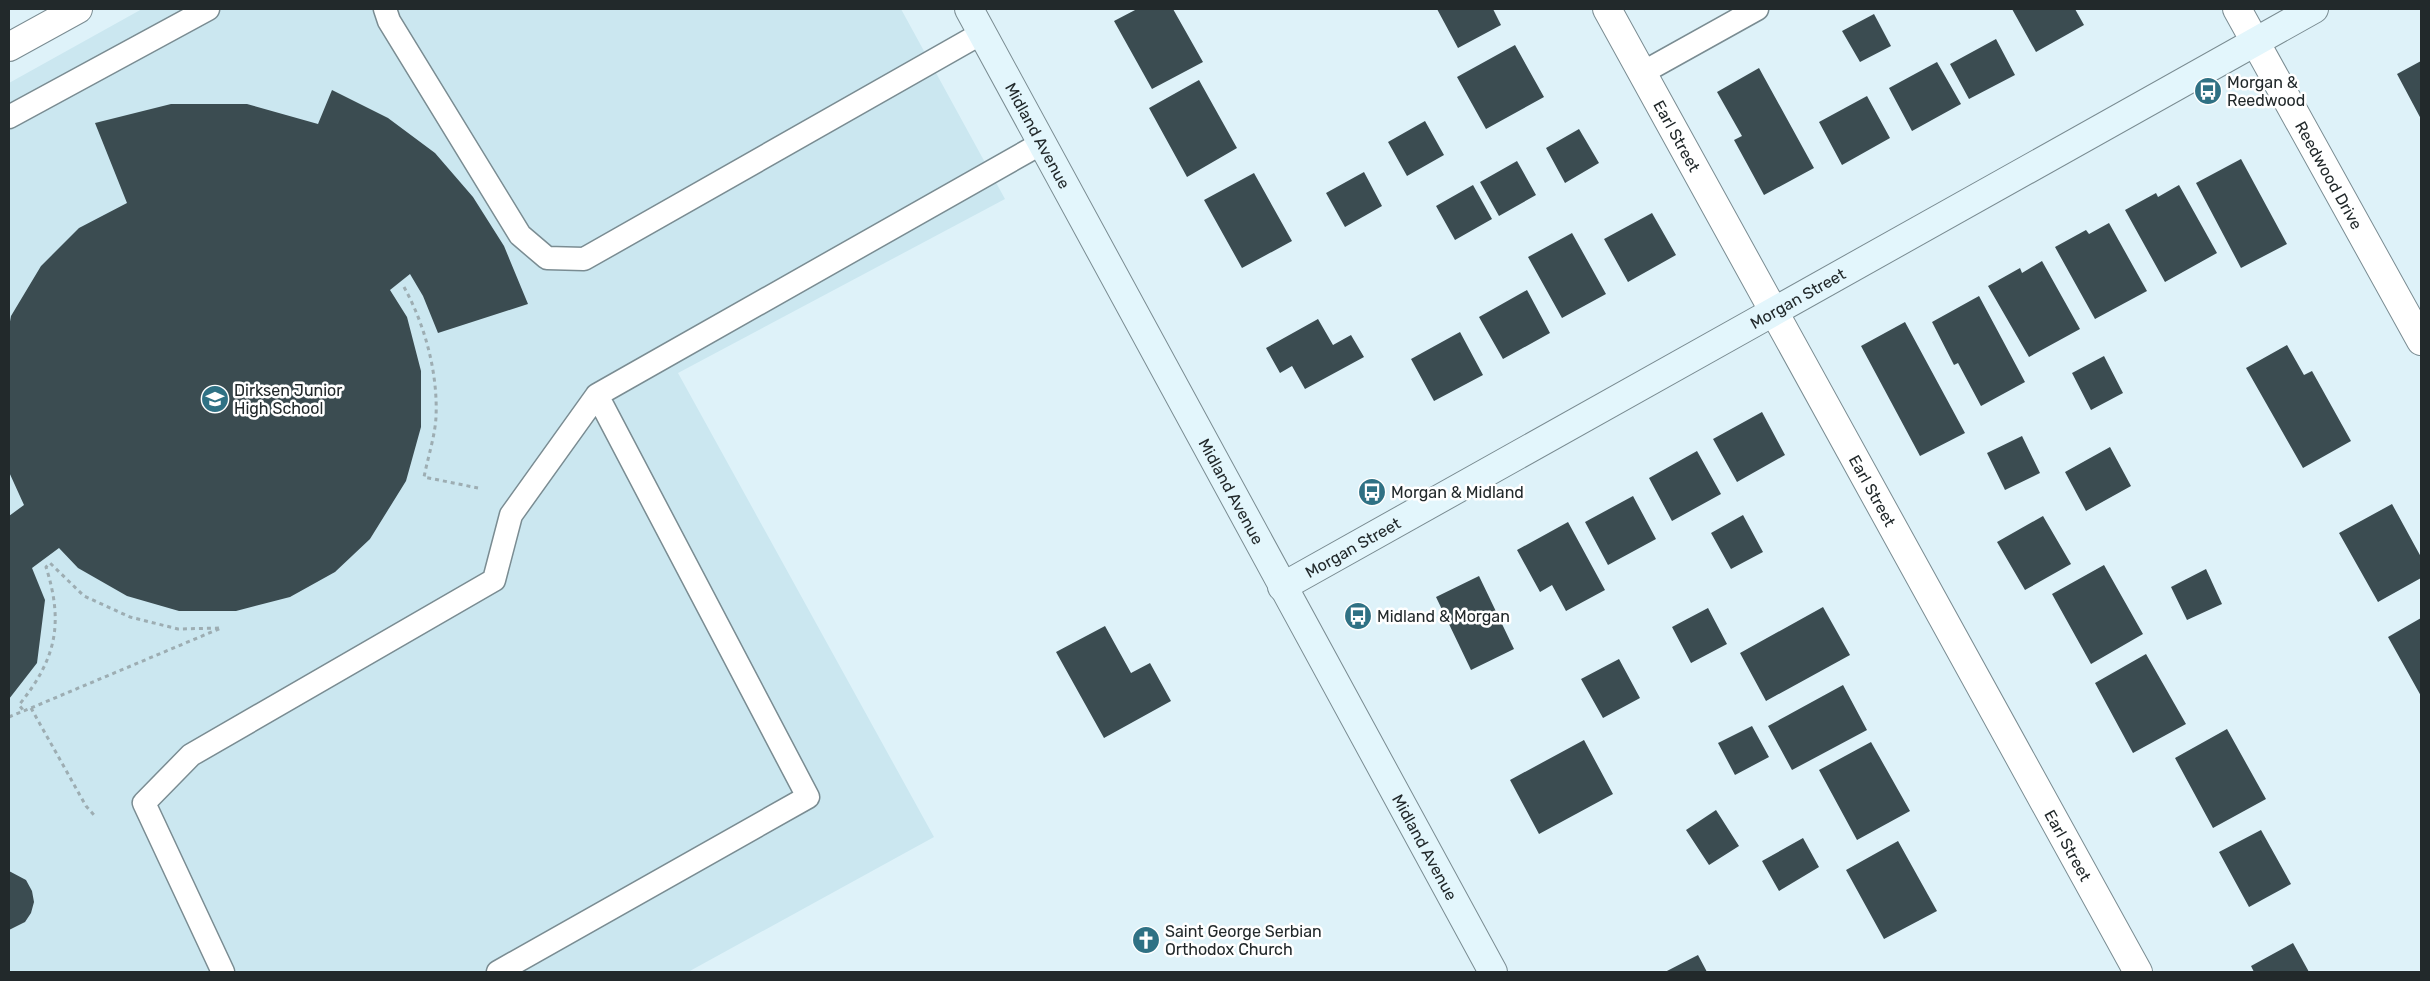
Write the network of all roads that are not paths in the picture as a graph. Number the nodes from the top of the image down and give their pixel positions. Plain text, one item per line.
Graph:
1 (78, 9) edge
2 (208, 9) edge
3 (385, 9) edge
4 (969, 9) edge
5 (1607, 9) edge
6 (1757, 9) edge
7 (2237, 9) edge
8 (2314, 9) edge
9 (982, 33) junction
10 (2255, 42) junction
11 (9, 47) edge
12 (1642, 73) junction
13 (9, 117) edge
14 (1042, 144) junction
15 (1774, 311) junction
16 (2421, 341) edge
17 (597, 395) junction
18 (1282, 587) junction
19 (223, 972) edge
20 (498, 972) edge
21 (1493, 972) edge
22 (2138, 972) edge

1 - 11 street
2 - 13 lane
3 - 9 lane
4 - 9 street, Midland Avenue
5 - 12 street, Earl Street
6 - 12 lane
7 - 10 street, Reedwood Drive
8 - 10 street, Morgan Street
9 - 14 street, Midland Avenue
10 - 15 street, Morgan Street
10 - 16 street, Reedwood Drive
12 - 15 street, Earl Street
14 - 17 lane
14 - 18 street, Midland Avenue
15 - 18 street, Morgan Street
15 - 22 street, Earl Street
17 - 19 lane
17 - 20 lane
18 - 21 street, Midland Avenue

